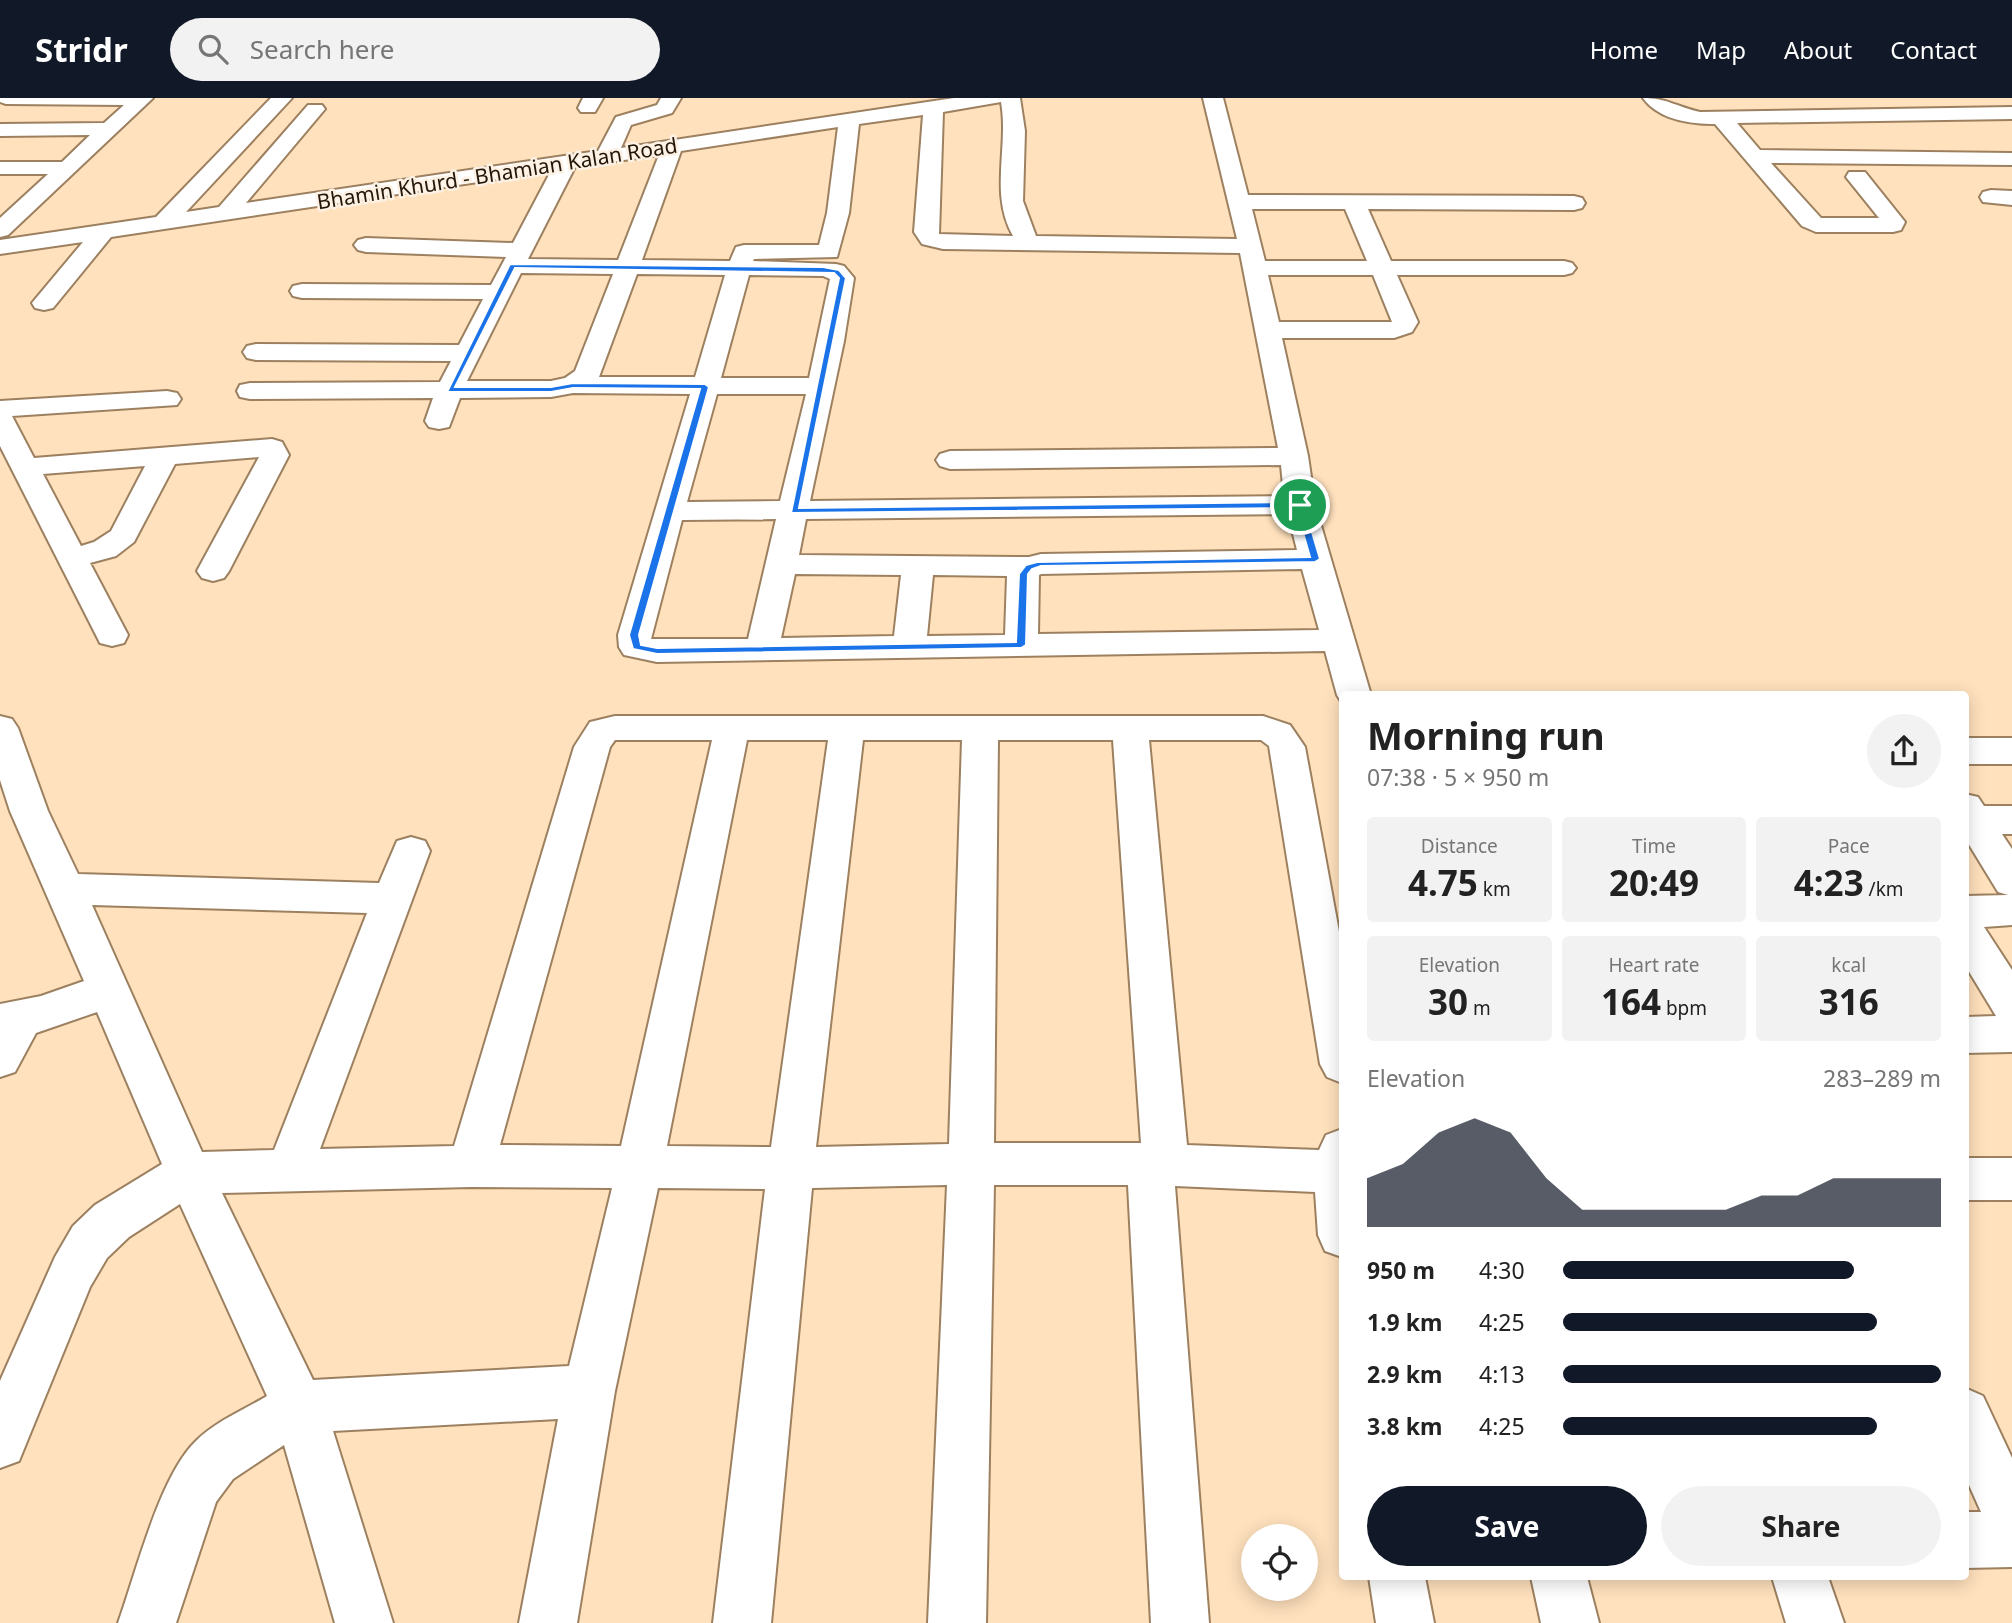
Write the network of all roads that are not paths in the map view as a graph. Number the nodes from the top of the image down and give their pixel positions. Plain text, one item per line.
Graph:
1 (6, 98) edge
2 (142, 98) edge
3 (282, 98) edge
4 (671, 98) edge
5 (994, 98) edge
6 (1010, 98) edge
7 (1213, 98) edge
8 (1653, 98) edge
9 (1902, 98) edge
10 (889, 106) edge
11 (933, 108) junction
12 (315, 109) dead end
13 (774, 109) dead end
14 (1917, 113) junction
15 (2002, 113) edge
16 (1720, 117) junction
17 (849, 121) junction
18 (0, 130) edge
19 (109, 130) junction
20 (2012, 131) edge
21 (769, 132) junction
22 (672, 147) junction
23 (1754, 156) junction
24 (607, 157) junction
25 (2012, 159) edge
26 (566, 163) junction
27 (0, 168) edge
28 (67, 168) junction
29 (1857, 177) dead end
30 (1239, 202) junction
31 (1354, 203) junction
32 (1574, 203) dead end
33 (9, 213) edge
34 (225, 214) junction
35 (163, 223) junction
36 (0, 230) edge
37 (103, 232) junction
38 (1028, 243) junction
39 (366, 245) dead end
40 (0, 247) edge
41 (1252, 257) junction
42 (517, 258) junction
43 (628, 266) junction
44 (740, 267) junction
45 (1384, 268) junction
46 (1564, 268) dead end
47 (302, 291) dead end
48 (499, 292) junction
49 (44, 303) dead end
50 (1267, 330) junction
51 (256, 352) dead end
52 (468, 353) junction
53 (573, 385) junction
54 (821, 386) junction
55 (705, 387) junction
56 (449, 390) junction
57 (250, 391) dead end
58 (167, 400) dead end
59 (0, 409) edge
60 (0, 419) edge
61 (439, 421) dead end
62 (165, 455) junction
63 (1294, 456) junction
64 (950, 460) dead end
65 (25, 467) junction
66 (1300, 505) junction
67 (668, 511) junction
68 (794, 511) junction
69 (72, 558) junction
70 (1315, 559) junction
71 (782, 564) junction
72 (918, 566) junction
73 (1029, 567) junction
74 (213, 571) dead end
75 (112, 635) dead end
76 (1337, 640) junction
77 (1021, 645) junction
78 (909, 647) junction
79 (762, 649) junction
80 (1353, 691) edge
81 (0, 728) edge
82 (732, 728) junction
83 (848, 728) junction
84 (980, 728) junction
85 (1130, 728) junction
86 (1969, 751) edge
87 (2012, 751) edge
88 (1969, 816) edge
89 (1969, 817) edge
90 (2012, 820) edge
91 (411, 851) dead end
92 (2012, 881) edge
93 (65, 889) junction
94 (393, 899) junction
95 (2012, 910) edge
96 (1969, 912) edge
97 (1969, 936) edge
98 (107, 989) junction
99 (2012, 1006) edge
100 (11, 1021) edge
101 (2012, 1034) edge
102 (1969, 1035) edge
103 (1339, 1047) edge
104 (0, 1059) edge
105 (971, 1164) junction
106 (1339, 1164) edge
107 (1158, 1165) junction
108 (471, 1166) junction
109 (640, 1166) junction
110 (791, 1168) junction
111 (289, 1171) junction
112 (188, 1173) junction
113 (1969, 1179) edge
114 (2012, 1179) edge
115 (589, 1391) junction
116 (299, 1407) junction
117 (1969, 1423) edge
118 (0, 1442) edge
119 (2012, 1520) edge
120 (2012, 1539) edge
121 (1969, 1540) edge
122 (1398, 1580) edge
123 (1560, 1580) edge
124 (1801, 1580) edge
125 (147, 1623) edge
126 (364, 1623) edge
127 (548, 1623) edge
128 (742, 1623) edge
129 (957, 1623) edge
130 (1180, 1623) edge
131 (1405, 1623) edge
132 (1570, 1623) edge
133 (1815, 1623) edge

1 - 2 street
2 - 19 street
3 - 35 street
4 - 24 street
5 - 11 street, Bhamin Khurd - Bhamian Kalan Road
6 - 38 street
7 - 30 street
8 - 16 street
9 - 14 street
10 - 11 street, Bhamin Khurd - Bhamian Kalan Road
10 - 17 street, Bhamin Khurd - Bhamian Kalan Road
11 - 38 street
12 - 34 street
13 - 21 street
14 - 15 street
14 - 16 street
15 - 20 street
16 - 23 street
17 - 21 street, Bhamin Khurd - Bhamian Kalan Road
17 - 44 street
18 - 19 street
19 - 28 street
21 - 22 street, Bhamin Khurd - Bhamian Kalan Road
22 - 24 street, Bhamin Khurd - Bhamian Kalan Road
22 - 43 street
23 - 25 street
23 - 29 street
24 - 26 street, Bhamin Khurd - Bhamian Kalan Road
26 - 34 street, Bhamin Khurd - Bhamian Kalan Road
26 - 42 street
27 - 28 street
28 - 33 street
30 - 31 street
30 - 41 street
31 - 32 street
31 - 45 street
33 - 36 street
34 - 35 street, Bhamin Khurd - Bhamian Kalan Road
35 - 37 street, Bhamin Khurd - Bhamian Kalan Road
37 - 40 street, Bhamin Khurd - Bhamian Kalan Road
37 - 49 street
38 - 41 street
39 - 42 street
41 - 45 street
41 - 50 street
42 - 43 street
42 - 48 street
43 - 44 street
43 - 53 street
44 - 54 street
44 - 55 street
45 - 46 street
45 - 50 street
47 - 48 street
48 - 52 street
50 - 63 street
51 - 52 street
52 - 56 street
53 - 55 street
53 - 56 street
54 - 55 street
54 - 68 street
55 - 67 street
56 - 57 street
56 - 61 street
58 - 59 street
60 - 65 street
62 - 65 street
62 - 69 street
62 - 74 street
63 - 64 street
63 - 66 street
65 - 69 street
66 - 68 street
66 - 70 street
67 - 68 street
67 - 79 street
68 - 71 street
69 - 75 street
70 - 73 street
70 - 76 street
71 - 72 street
71 - 79 street
72 - 73 street
72 - 78 street
73 - 77 street
76 - 77 street
76 - 80 street
77 - 78 street
78 - 79 street
81 - 93 street
82 - 83 street
82 - 108 street
82 - 109 street
83 - 84 street
83 - 110 street
84 - 85 street
84 - 105 street
85 - 103 street
85 - 107 street
86 - 87 street
88 - 90 street
89 - 92 street
91 - 94 street
93 - 94 street
93 - 98 street
94 - 111 street
95 - 96 street
97 - 99 street
98 - 100 street
98 - 112 street
100 - 104 street
101 - 102 street
105 - 107 street
105 - 110 street
105 - 129 street
106 - 107 street
107 - 130 street
108 - 109 street
108 - 111 street
109 - 110 street
109 - 115 street
110 - 128 street
111 - 112 street
112 - 116 street
112 - 118 street
113 - 114 street
115 - 116 street
115 - 127 street
116 - 125 street
116 - 126 street
117 - 119 street
120 - 121 street
122 - 131 street
123 - 132 street
124 - 133 street

